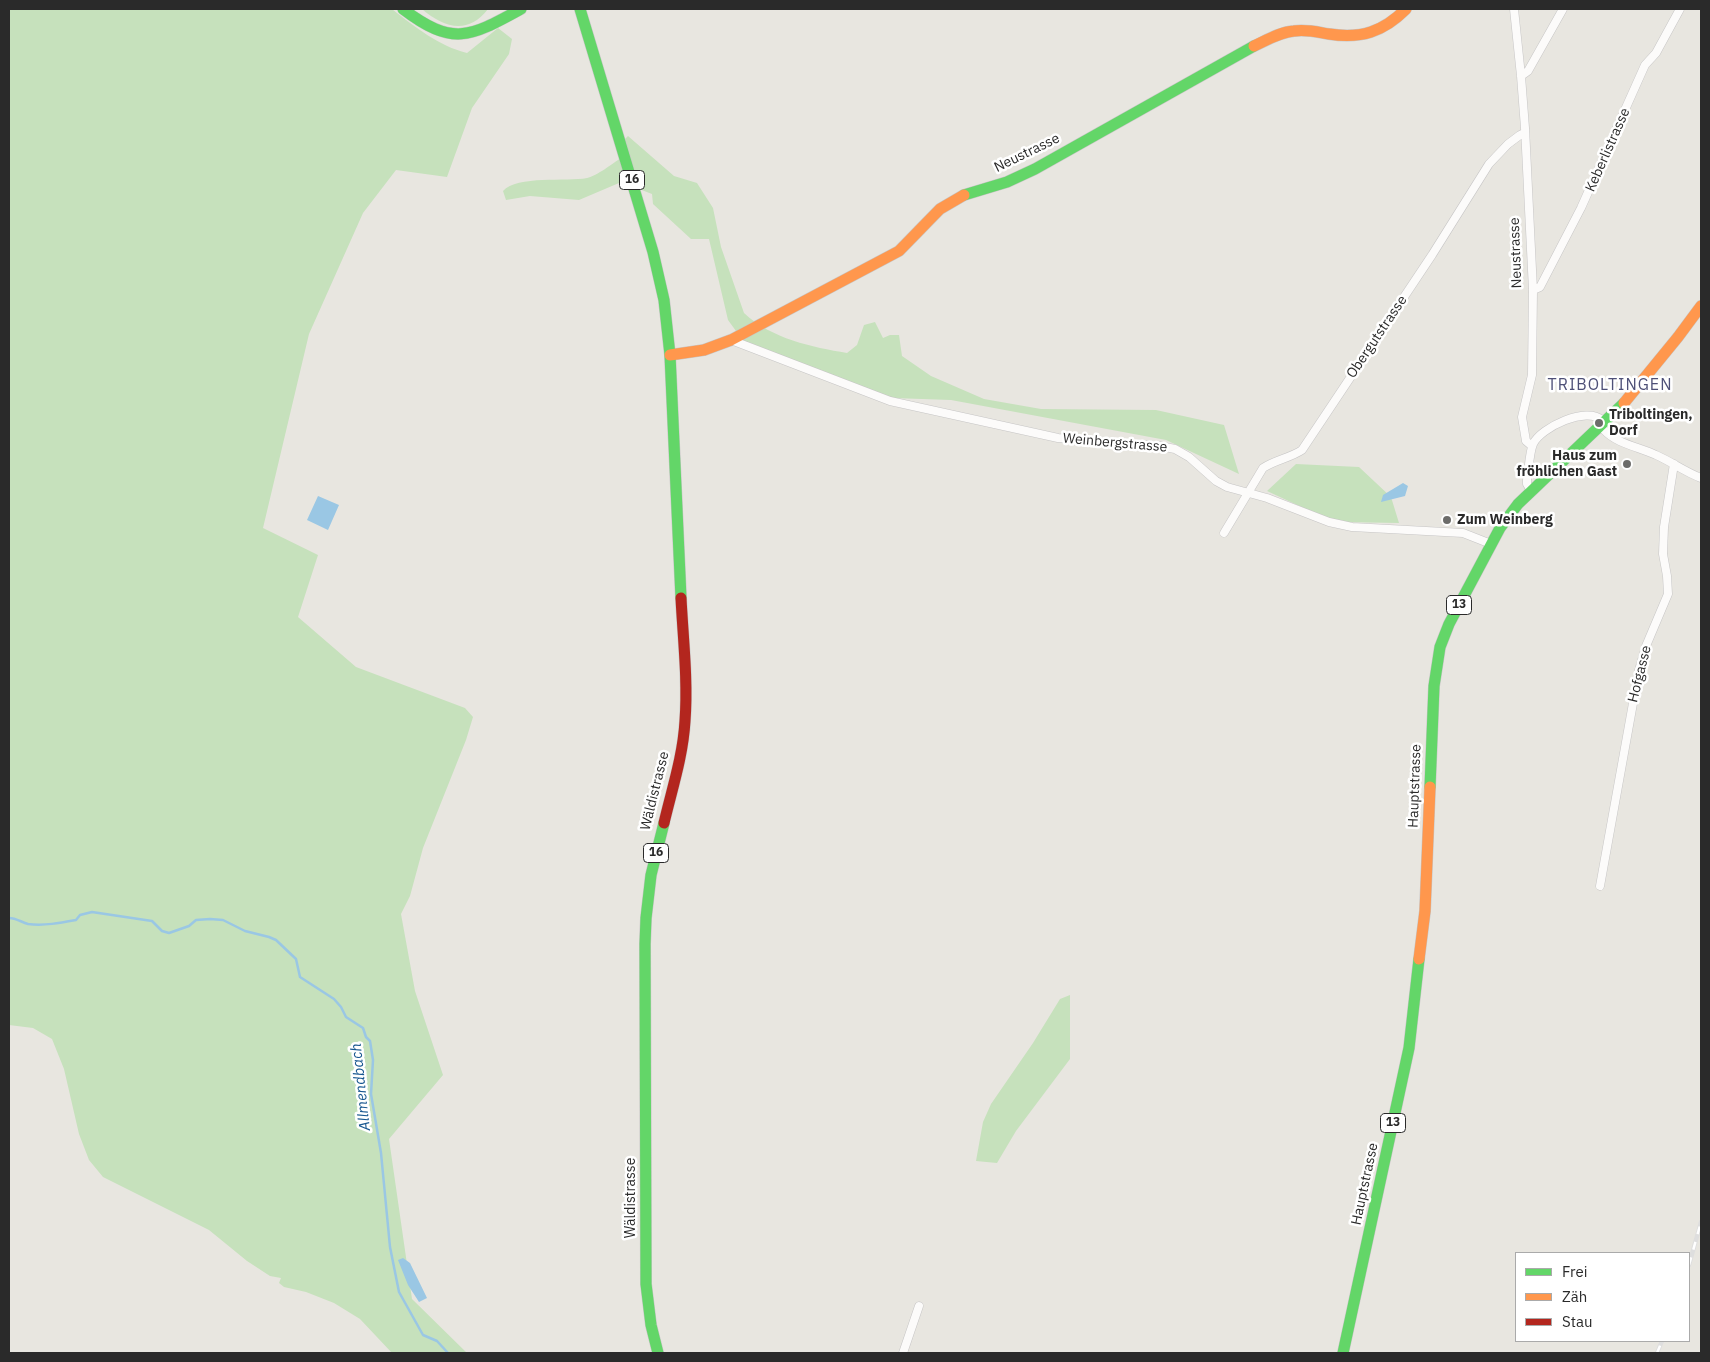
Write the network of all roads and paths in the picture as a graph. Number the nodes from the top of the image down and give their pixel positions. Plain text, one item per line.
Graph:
1 (403, 9) edge
2 (520, 9) edge
3 (580, 9) edge
4 (1406, 9) edge
5 (1514, 9) edge
6 (1563, 9) edge
7 (1680, 9) edge
8 (1521, 76) junction
9 (1524, 133) junction
10 (1533, 290) junction
11 (1699, 313) edge
12 (734, 339) junction
13 (670, 355) junction
14 (1603, 425) junction
15 (1532, 446) junction
16 (1674, 464) junction
17 (1701, 478) edge
18 (1532, 492) junction
19 (1248, 493) junction
20 (1224, 533) dead end
21 (1491, 544) junction
22 (1600, 886) dead end
23 (919, 1306) dead end
24 (658, 1353) edge
25 (902, 1353) edge
26 (1343, 1353) edge

1 - 2 main road
3 - 13 main road, 16
4 - 12 main road, Neustrasse
5 - 8 street, Neustrasse
6 - 8 street
7 - 10 street, Keberlistrasse
8 - 9 street, Neustrasse
9 - 10 street, Neustrasse
9 - 19 street, Obergutstrasse
10 - 15 street, Neustrasse
11 - 14 main road, Hauptstrasse / 13
12 - 13 main road, Neustrasse
12 - 19 street, Weinbergstrasse
13 - 24 main road, Wäldistrasse / 16
14 - 15 street
14 - 16 street
14 - 18 main road, Hauptstrasse / 13
15 - 18 street
16 - 17 street
16 - 22 street, Hofgasse
18 - 21 main road, Hauptstrasse / 13
19 - 20 street, Obergutstrasse
19 - 21 street, Weinbergstrasse
21 - 26 main road, Hauptstrasse / 13
23 - 25 street

